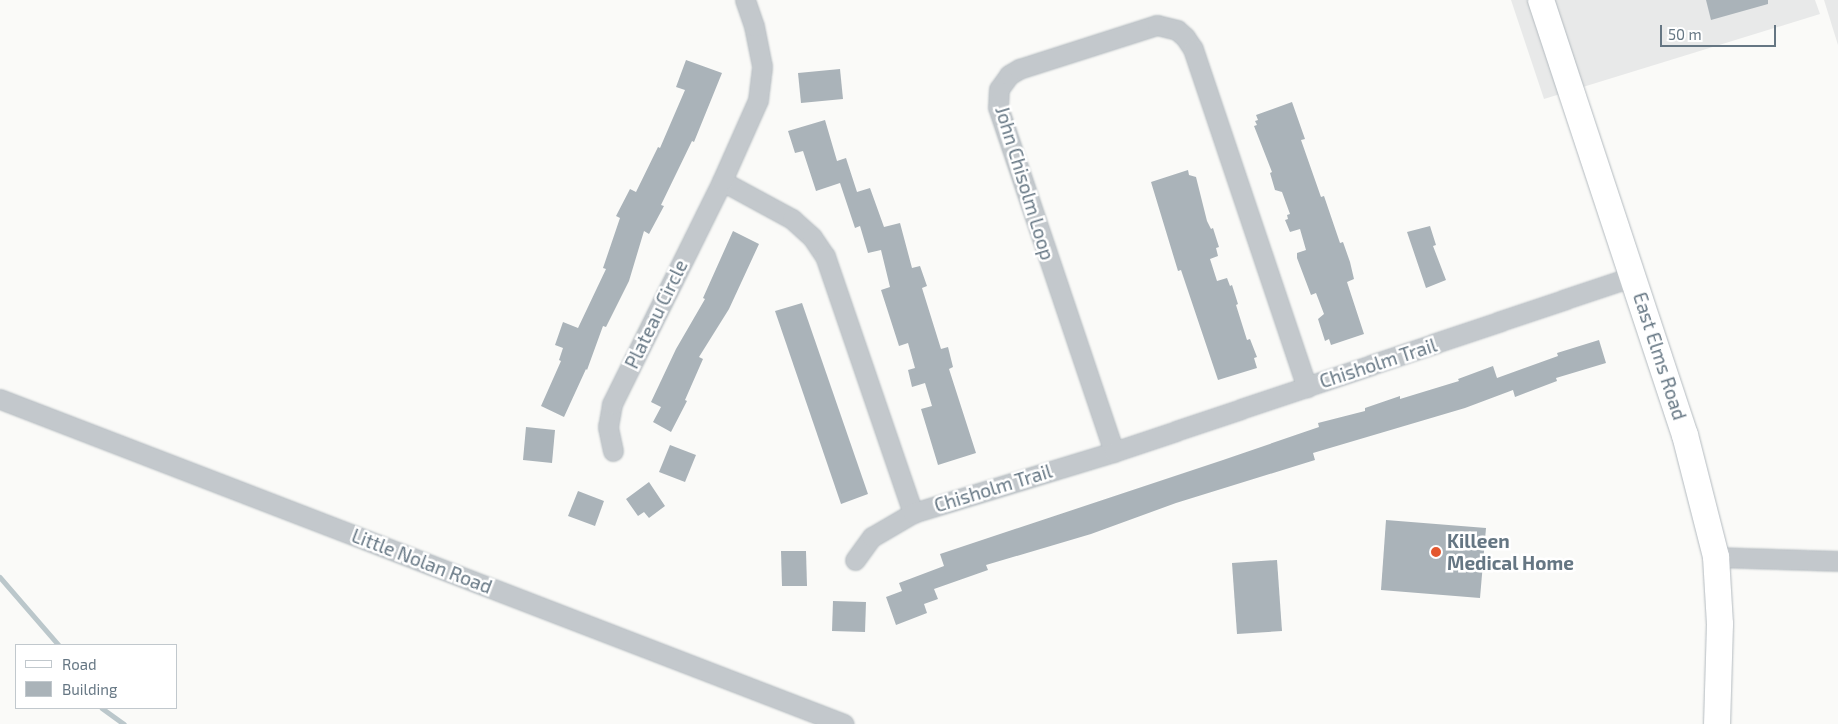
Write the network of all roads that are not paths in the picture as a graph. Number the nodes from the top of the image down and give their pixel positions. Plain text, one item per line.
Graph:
1 (745, 0) edge
2 (1541, 0) edge
3 (722, 181) junction
4 (1634, 276) junction
5 (1306, 387) junction
6 (0, 399) edge
7 (614, 452) dead end
8 (1114, 452) junction
9 (913, 513) junction
10 (1716, 557) junction
11 (855, 560) dead end
12 (1838, 561) edge
13 (844, 724) edge
14 (1717, 724) edge

1 - 3 street
2 - 4 main road, East Elms Road
3 - 7 street, Plateau Circle
3 - 9 street, Chisholm Trail
4 - 5 street, Chisholm Trail
4 - 10 main road, East Elms Road
5 - 8 street, Chisholm Trail
5 - 8 street, John Chisolm Loop
6 - 13 street, Little Nolan Road
8 - 9 street, Chisholm Trail
9 - 11 street
10 - 12 street
10 - 14 main road, East Elms Road

